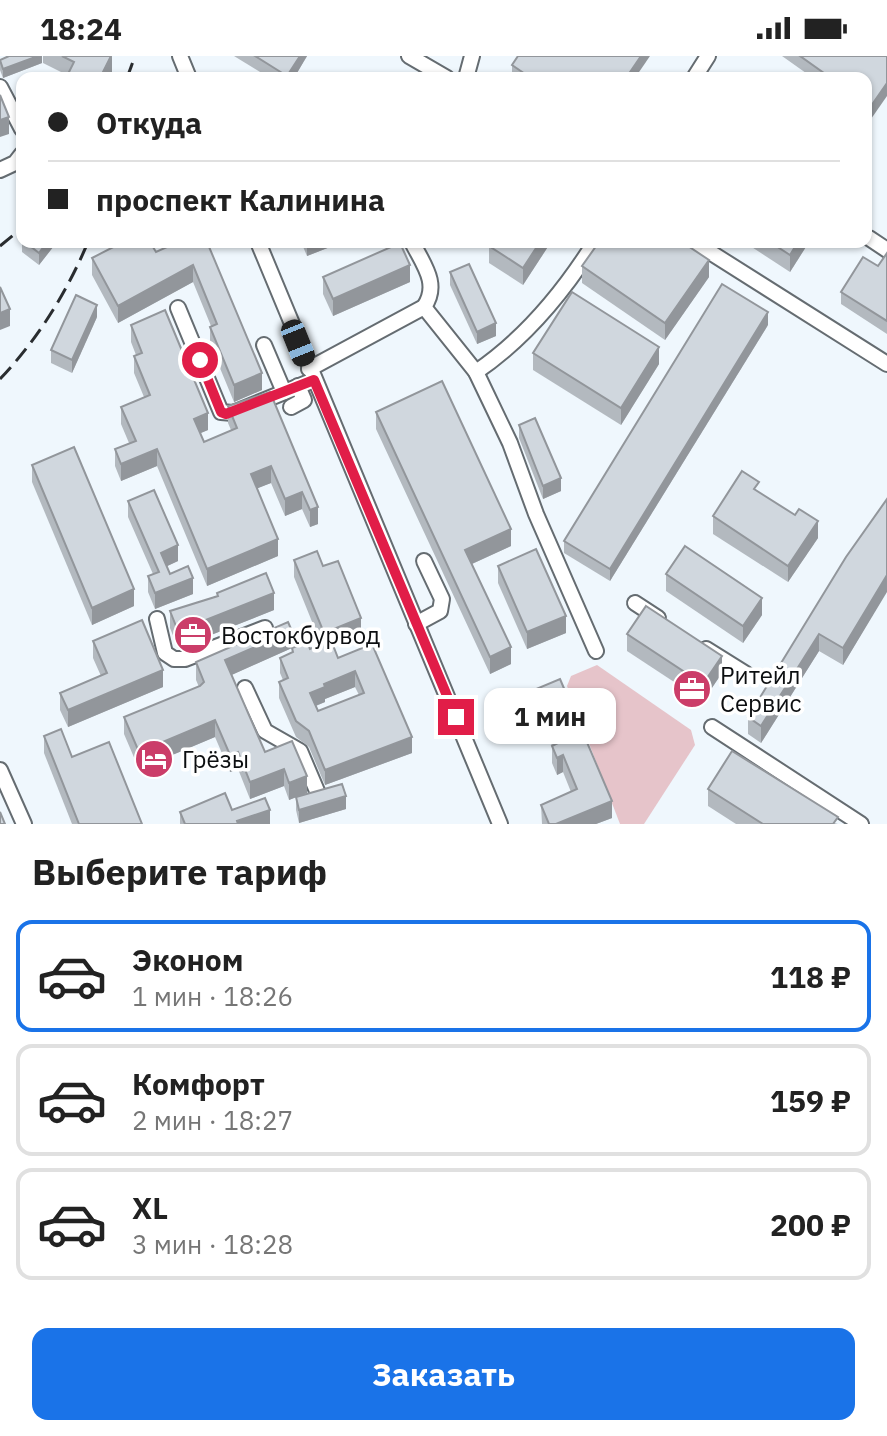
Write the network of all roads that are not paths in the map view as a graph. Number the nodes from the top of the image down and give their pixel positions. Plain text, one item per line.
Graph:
1 (409, 56) edge
2 (437, 72) edge
3 (0, 87) edge
4 (16, 118) edge
5 (260, 248) edge
6 (415, 248) edge
7 (591, 248) edge
8 (703, 248) edge
9 (424, 307) junction
10 (178, 308) dead end
11 (264, 345) dead end
12 (887, 364) edge
13 (476, 372) junction
14 (311, 374) junction
15 (298, 386) junction
16 (284, 392) junction
17 (291, 407) dead end
18 (424, 561) dead end
19 (635, 603) dead end
20 (157, 619) dead end
21 (416, 624) junction
22 (672, 627) edge
23 (265, 628) edge
24 (697, 643) edge
25 (596, 651) dead end
26 (746, 674) dead end
27 (245, 688) dead end
28 (712, 727) dead end
29 (0, 770) edge
30 (317, 791) edge
31 (855, 822) edge
32 (24, 824) edge
33 (500, 824) edge

1 - 2 street
3 - 4 street
5 - 14 street
6 - 9 street
7 - 13 street
8 - 12 street
9 - 13 street
9 - 14 street
10 - 16 street
11 - 16 street
13 - 25 street
14 - 15 street
14 - 21 street
15 - 16 street
15 - 17 street
18 - 21 street
19 - 22 street
20 - 23 street
21 - 33 street
24 - 26 street
27 - 30 street
28 - 31 street
29 - 32 street

